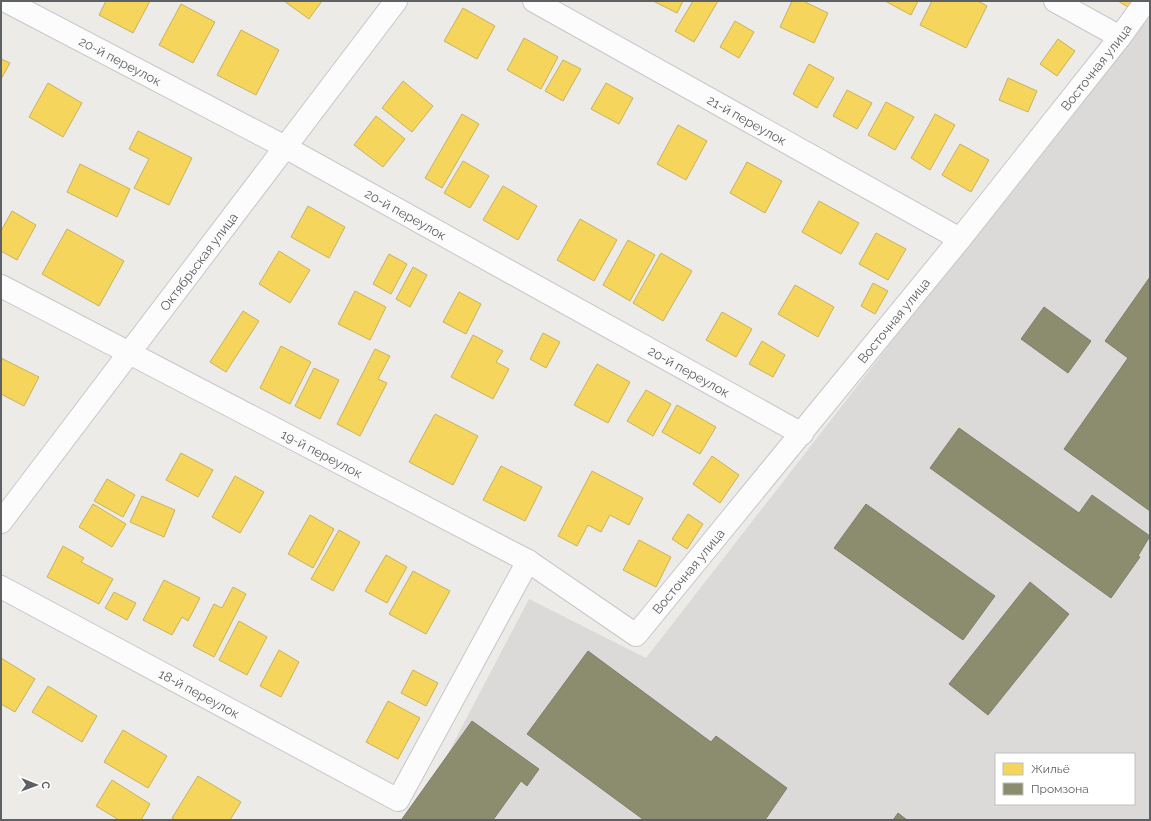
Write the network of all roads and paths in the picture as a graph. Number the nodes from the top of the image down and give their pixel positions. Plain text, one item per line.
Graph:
1 (6, 1) edge
2 (396, 1) edge
3 (534, 1) edge
4 (1055, 1) edge
5 (1146, 1) edge
6 (1120, 37) junction
7 (285, 147) junction
8 (960, 239) junction
9 (1, 286) edge
10 (129, 353) junction
11 (802, 434) junction
12 (1, 522) edge
13 (528, 561) junction
14 (1, 587) edge
15 (636, 635) joint

1 - 7 street, 20-й переулок
2 - 7 street, Октябрьская улица
3 - 8 street, 21-й переулок
4 - 6 street
5 - 6 street, Восточная улица
6 - 8 street, Восточная улица
7 - 10 street, Октябрьская улица
7 - 11 street, 20-й переулок
8 - 11 street, Восточная улица
9 - 10 street, 19-й переулок
10 - 12 street, Октябрьская улица
10 - 13 street, 19-й переулок
11 - 15 street, Восточная улица
13 - 14 street, 18-й переулок
13 - 15 street, 19-й переулок

